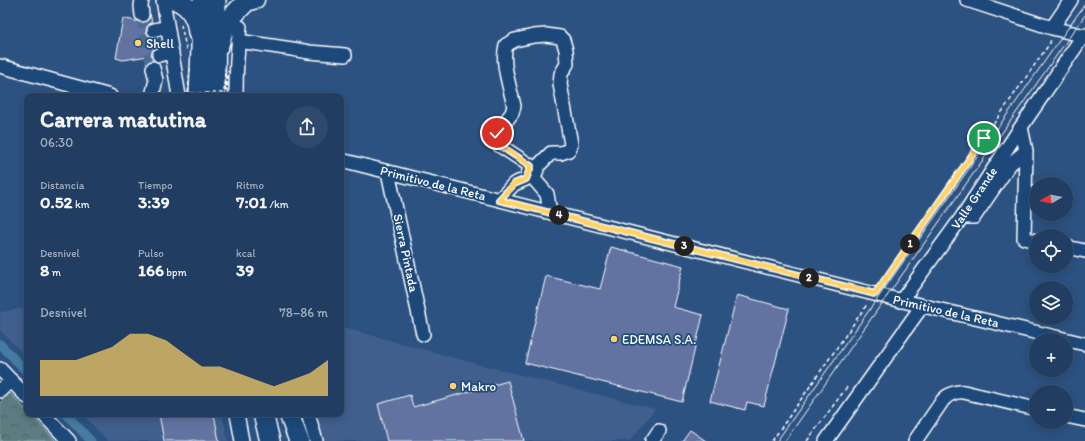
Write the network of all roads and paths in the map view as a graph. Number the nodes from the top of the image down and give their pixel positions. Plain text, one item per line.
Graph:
1 (142, 0) edge
2 (163, 0) edge
3 (176, 0) edge
4 (203, 0) edge
5 (216, 0) edge
6 (968, 0) edge
7 (1071, 0) edge
8 (250, 2) edge
9 (142, 15) tunnel mouth
10 (181, 22) dead end
11 (167, 27) junction
12 (240, 27) dead end
13 (1053, 28) junction
14 (154, 30) dead end
15 (1084, 36) edge
16 (238, 42) junction
17 (345, 55) dead end
18 (204, 63) junction
19 (0, 66) edge
20 (153, 68) tunnel mouth
21 (99, 93) edge
22 (153, 93) edge
23 (178, 93) edge
24 (199, 93) edge
25 (214, 93) edge
26 (236, 93) edge
27 (1021, 128) junction
28 (1026, 151) junction
29 (344, 161) edge
30 (388, 172) junction
31 (499, 200) junction
32 (550, 212) junction
33 (962, 217) junction
34 (1030, 229) edge
35 (1073, 248) edge
36 (1085, 251) edge
37 (875, 294) junction
38 (901, 301) junction
39 (922, 306) junction
40 (423, 334) dead end
41 (1085, 344) edge
42 (0, 369) edge
43 (11, 380) junction
44 (847, 386) dead end
45 (0, 391) edge
46 (24, 394) edge
47 (1029, 407) edge
48 (46, 417) edge
49 (238, 417) edge
50 (255, 417) edge
51 (263, 417) edge
52 (281, 417) edge
53 (290, 417) edge
54 (309, 417) edge
55 (1073, 417) edge
56 (1085, 420) edge
57 (69, 441) edge
58 (242, 441) edge
59 (259, 441) edge
60 (270, 441) edge
61 (287, 441) edge
62 (299, 441) edge
63 (316, 441) edge
64 (772, 441) edge
65 (807, 441) edge
66 (826, 441) edge
67 (915, 441) edge

1 - 9 street
2 - 11 street
3 - 18 highway
4 - 18 highway
5 - 18 highway
6 - 13 street
7 - 13 street
8 - 18 highway
10 - 18 path
11 - 14 street
11 - 23 street
12 - 16 street
13 - 15 street
13 - 37 path
15 - 27 street, Valle Grande
16 - 17 street
16 - 26 street
18 - 18 path, bridge
18 - 24 highway
18 - 25 highway
19 - 21 street
20 - 22 street
27 - 28 street
27 - 33 street, Valle Grande
28 - 33 street
28 - 34 street
29 - 30 street, Primitivo de la Reta
30 - 31 street, Primitivo de la Reta
30 - 40 street, Sierra Pintada
31 - 32 street, Primitivo de la Reta
31 - 32 street
32 - 37 street, Primitivo de la Reta
33 - 38 street, Valle Grande
35 - 36 street
37 - 38 street, Primitivo de la Reta
37 - 64 path
38 - 39 street, Primitivo de la Reta
39 - 41 street, Primitivo de la Reta
39 - 66 street
42 - 43 street
43 - 45 street
43 - 46 street
44 - 65 path
47 - 67 street
48 - 57 street
49 - 58 street
50 - 59 highway
51 - 60 highway
52 - 61 highway
53 - 62 highway
54 - 63 street
55 - 56 street

